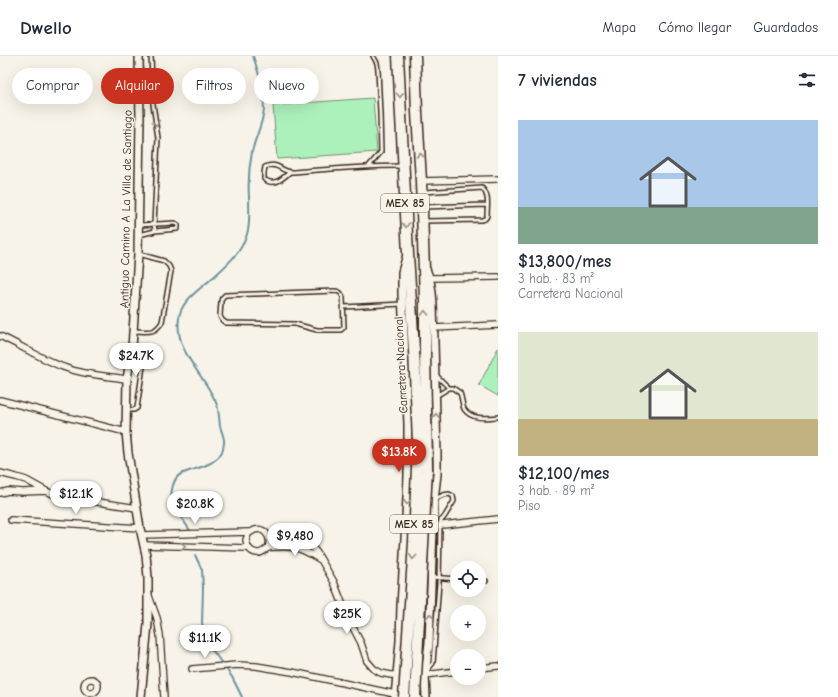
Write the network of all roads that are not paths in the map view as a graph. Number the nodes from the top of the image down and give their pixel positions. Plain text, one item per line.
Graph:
1 (139, 56) edge
2 (151, 56) edge
3 (373, 56) edge
4 (398, 56) edge
5 (415, 56) edge
6 (369, 166) junction
7 (404, 166) junction
8 (290, 172) junction
9 (498, 179) edge
10 (422, 181) junction
11 (422, 192) junction
12 (487, 205) junction
13 (422, 207) junction
14 (423, 222) junction
15 (154, 224) junction
16 (139, 225) junction
17 (155, 231) junction
18 (139, 235) junction
19 (138, 254) junction
20 (408, 254) junction
21 (424, 265) junction
22 (498, 277) edge
23 (430, 278) junction
24 (402, 304) junction
25 (344, 307) junction
26 (498, 325) edge
27 (434, 328) junction
28 (133, 331) junction
29 (0, 336) edge
30 (130, 358) junction
31 (435, 374) junction
32 (127, 379) junction
33 (449, 388) junction
34 (436, 396) junction
35 (0, 400) edge
36 (126, 410) junction
37 (498, 416) edge
38 (126, 432) junction
39 (0, 473) edge
40 (46, 491) junction
41 (0, 493) edge
42 (434, 500) junction
43 (137, 508) junction
44 (498, 519) edge
45 (11, 520) dead end
46 (438, 524) junction
47 (141, 531) junction
48 (250, 532) junction
49 (268, 536) junction
50 (144, 545) junction
51 (247, 548) junction
52 (268, 548) junction
53 (322, 561) junction
54 (431, 577) junction
55 (439, 578) junction
56 (450, 579) edge
57 (148, 596) junction
58 (400, 641) junction
59 (429, 643) junction
60 (498, 666) edge
61 (486, 667) edge
62 (192, 669) dead end
63 (450, 672) edge
64 (396, 675) junction
65 (425, 675) junction
66 (399, 696) edge
67 (141, 697) edge
68 (164, 697) edge
69 (416, 697) edge
70 (426, 697) edge

1 - 16 street, Antiguo Camino A La Villa de Santiago
2 -> 15 lane
3 - 6 lane
4 -> 7 highway, Carretera Nacional / MEX 85
10 -> 5 highway, Carretera Nacional / MEX 85
6 - 7 lane
6 - 8 lane
7 -> 20 highway, Carretera Nacional / MEX 85
8 - 8 lane
9 - 10 street
10 - 11 highway, Carretera Nacional / MEX 85
11 - 12 lane
11 - 13 highway, Carretera Nacional / MEX 85
12 - 13 lane
12 - 14 lane
13 - 14 highway, Carretera Nacional / MEX 85
14 - 21 highway, Carretera Nacional / MEX 85
15 - 16 lane
15 - 17 lane
15 - 17 lane
16 - 18 street, Antiguo Camino A La Villa de Santiago
17 - 18 lane
18 - 19 street, Antiguo Camino A La Villa de Santiago
19 - 28 street, Antiguo Camino A La Villa de Santiago
19 - 28 lane
20 - 24 street, MEX 85
20 -> 66 highway, Carretera Nacional / MEX 85, bridge
21 - 23 street, MEX 85
69 -> 21 highway, Carretera Nacional / MEX 85, bridge
22 - 23 street
23 - 27 street, MEX 85
24 - 25 lane
24 -> 58 street, MEX 85
25 - 25 lane
26 - 27 street
27 - 31 street, MEX 85
28 - 30 street, Antiguo Camino A La Villa de Santiago
29 - 32 street
30 - 32 street, Antiguo Camino A La Villa de Santiago
30 - 36 lane
31 - 33 lane
31 - 34 street, MEX 85
32 - 36 street, Antiguo Camino A La Villa de Santiago
33 - 34 lane
33 - 37 lane
42 -> 34 street, MEX 85
35 - 38 street
36 - 38 street, Antiguo Camino A La Villa de Santiago
38 - 43 street, Antiguo Camino A La Villa de Santiago
39 - 40 street
40 - 41 street
40 - 43 street
42 - 46 street, MEX 85
42 - 46 lane
43 - 47 street, Antiguo Camino A La Villa de Santiago
44 - 46 street
45 - 47 street
46 - 54 street, MEX 85
46 - 55 lane, MEX 85
47 - 48 street
47 - 50 street, Antiguo Camino A La Villa de Santiago
48 - 49 street
48 - 51 street
49 - 52 street
49 - 53 street
50 -> 51 street
50 - 57 street, Antiguo Camino A La Villa de Santiago
51 - 52 street
52 - 53 street
53 - 64 street
54 - 55 lane
59 -> 54 street, MEX 85
55 - 56 lane
55 - 65 lane, MEX 85
57 - 67 street, Antiguo Camino A La Villa de Santiago
57 - 68 street
58 - 59 street
58 - 64 street, MEX 85
59 - 65 street, MEX 85
60 - 61 street
62 - 66 street
63 - 65 street
64 - 65 street
64 - 66 street, MEX 85
65 - 70 street, MEX 85
66 - 69 street, MEX 85

